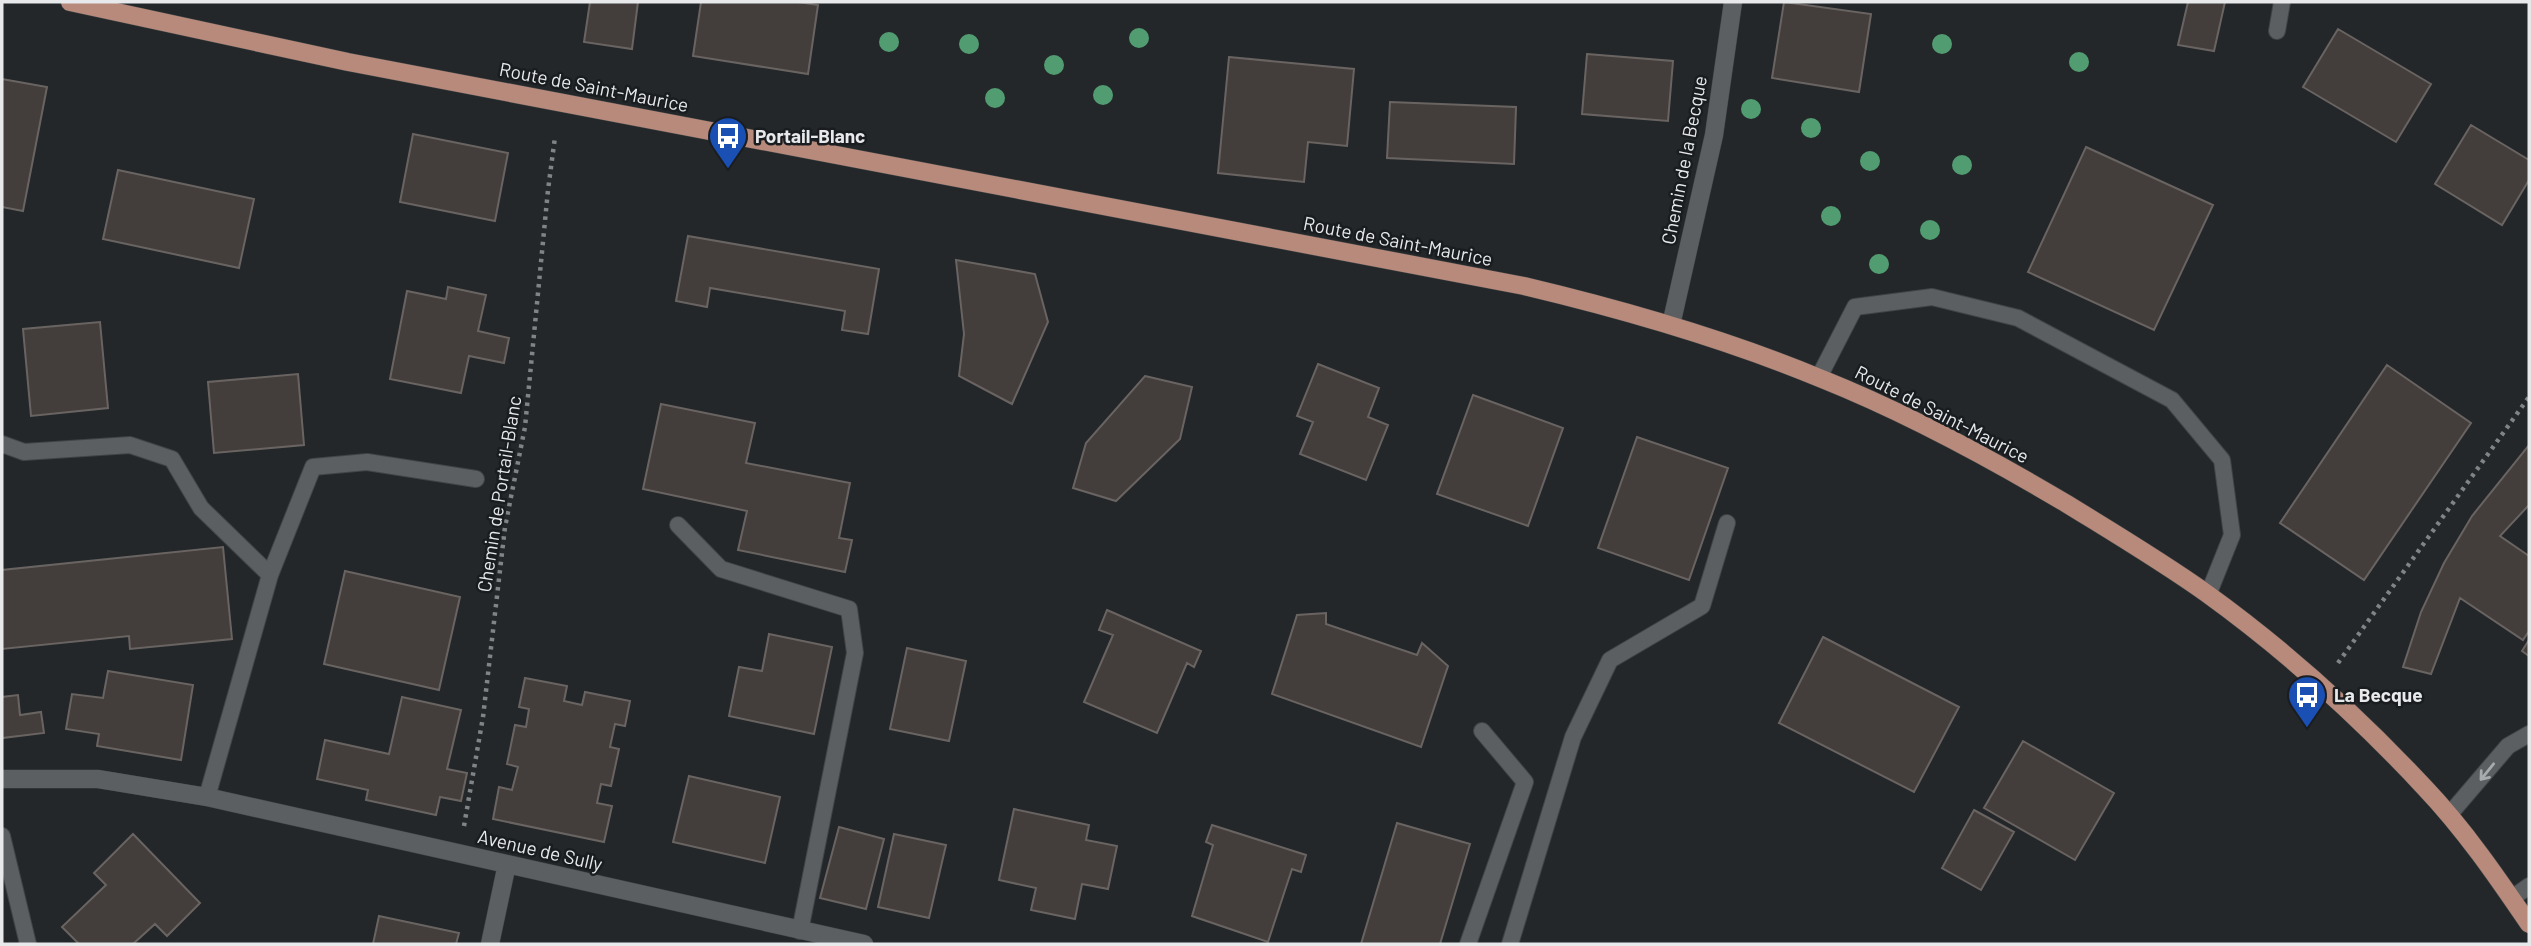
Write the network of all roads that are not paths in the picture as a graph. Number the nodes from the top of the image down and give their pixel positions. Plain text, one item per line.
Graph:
1 (70, 2) edge
2 (1733, 2) edge
3 (2282, 2) edge
4 (2277, 31) dead end
5 (1671, 325) junction
6 (1819, 377) junction
7 (2, 444) edge
8 (476, 479) dead end
9 (1727, 523) dead end
10 (678, 525) dead end
11 (270, 575) junction
12 (2208, 594) junction
13 (1482, 731) dead end
14 (2529, 734) edge
15 (2, 779) edge
16 (207, 797) junction
17 (2449, 815) junction
18 (2, 836) edge
19 (508, 864) junction
20 (2529, 886) edge
21 (2512, 898) junction
22 (2529, 924) edge
23 (800, 931) junction
24 (28, 944) edge
25 (490, 944) edge
26 (859, 944) edge
27 (1468, 944) edge
28 (1510, 944) edge

1 - 5 main road, Route de Saint-Maurice
2 - 5 street, Chemin de la Becque
3 - 4 lane
5 - 6 main road, Route de Saint-Maurice
6 - 12 main road, Route de Saint-Maurice
6 - 12 lane
7 - 11 lane
8 - 11 lane
9 - 28 lane
10 - 23 lane
11 - 16 lane
12 - 17 main road, Route de Saint-Maurice
13 - 27 lane
14 -> 17 lane
15 - 16 street, Avenue de Sully
16 - 19 street, Avenue de Sully
17 - 21 main road, Route de Saint-Maurice
18 - 24 lane
19 - 23 street, Avenue de Sully
19 - 25 street
20 - 21 lane
21 - 22 main road, Route de Saint-Maurice
23 - 26 street, Avenue de Sully

